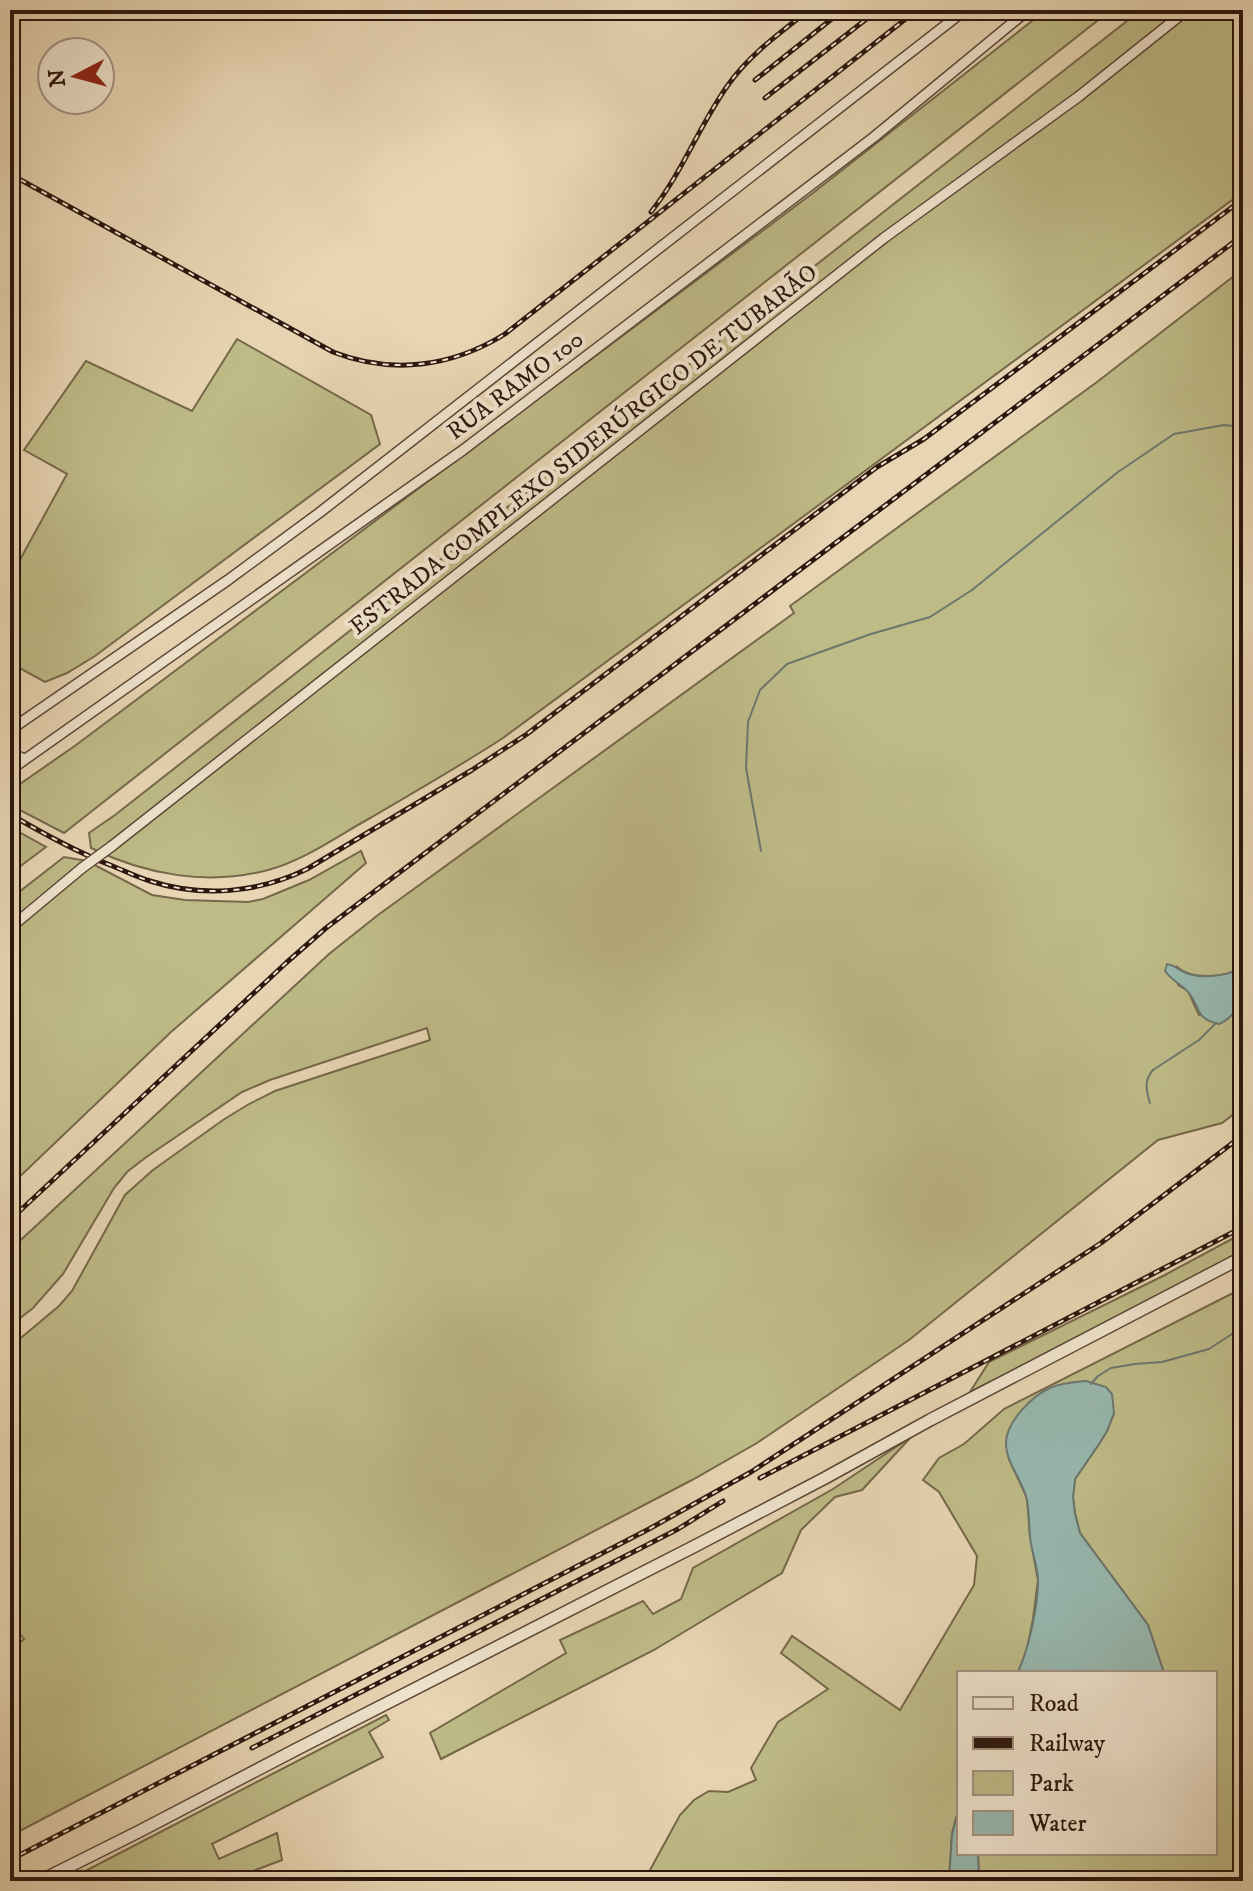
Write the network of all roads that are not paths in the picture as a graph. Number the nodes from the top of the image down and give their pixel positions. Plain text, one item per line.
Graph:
1 (965, 10) edge
2 (1028, 10) edge
3 (1187, 10) edge
4 (10, 730) edge
5 (10, 752) edge
6 (24, 759) junction
7 (10, 770) edge
8 (10, 928) edge
9 (1243, 1257) edge
10 (40, 1881) edge

1 - 4 street, RUA RAMO 100
2 - 6 street, RUA RAMO 100
3 - 8 street, ESTRADA COMPLEXO SIDERÚRGICO DE TUBARÃO, bridge
5 - 6 street
6 - 7 street, RUA RAMO 100
9 - 10 street

